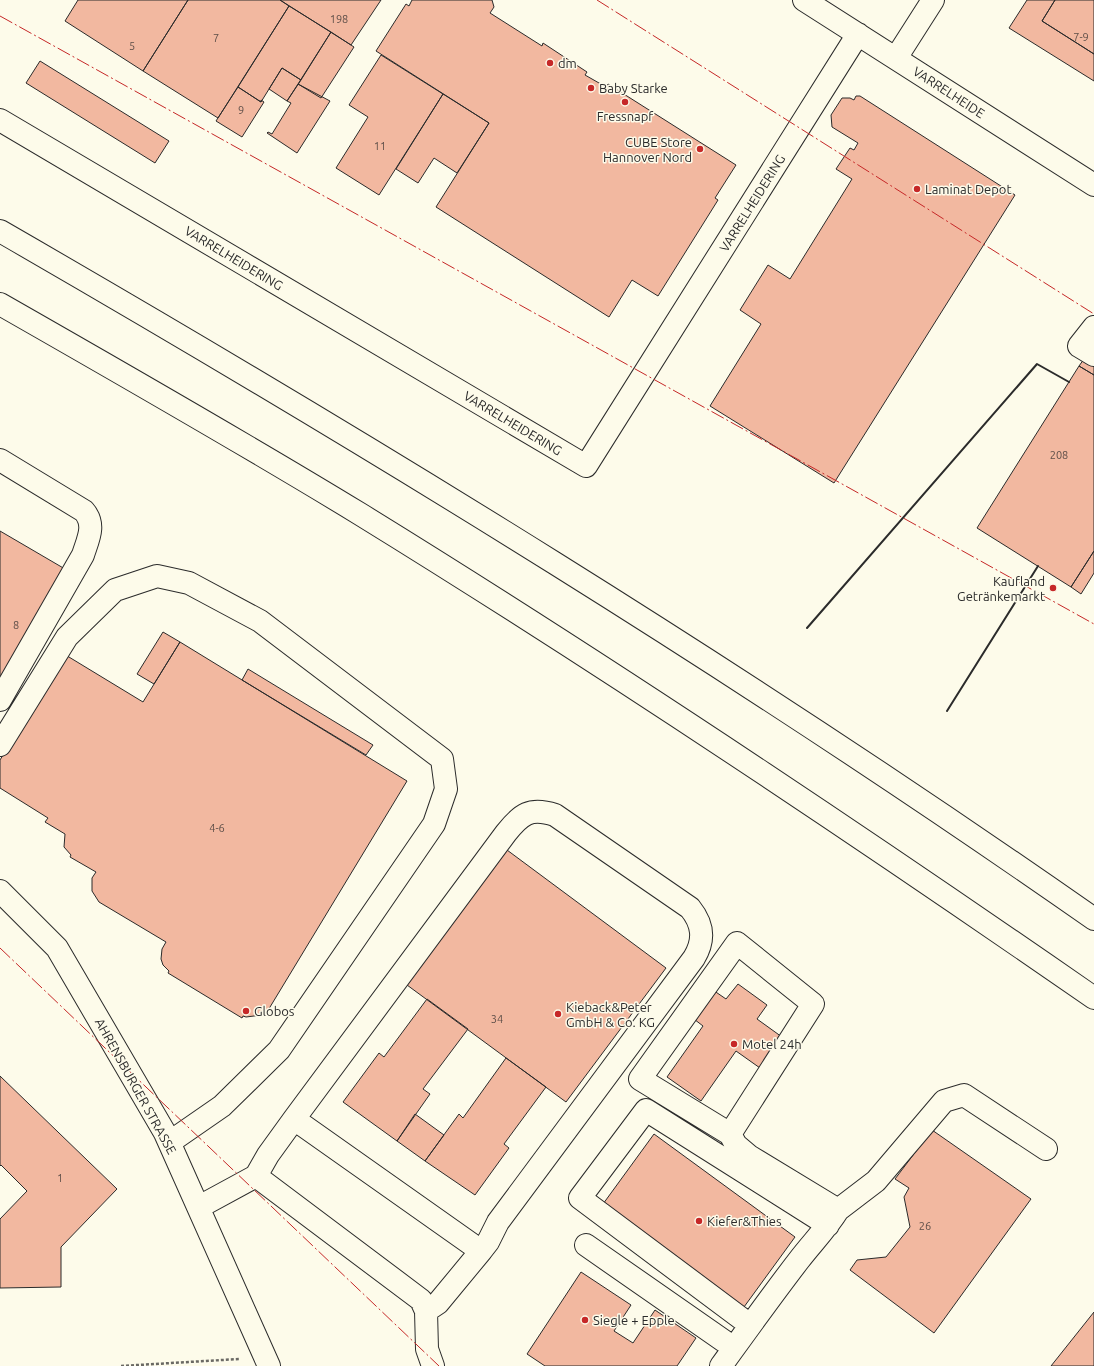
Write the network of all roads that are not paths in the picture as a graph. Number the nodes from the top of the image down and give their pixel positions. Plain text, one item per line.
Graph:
1 (804, 0) edge
2 (933, 0) edge
3 (858, 34) junction
4 (896, 58) junction
5 (0, 120) edge
6 (1094, 185) edge
7 (0, 231) edge
8 (0, 304) edge
9 (1094, 327) edge
10 (1094, 355) edge
11 (0, 460) edge
12 (0, 700) edge
13 (0, 745) edge
14 (0, 891) edge
15 (1094, 919) edge
16 (1094, 998) edge
17 (294, 1119) junction
18 (730, 1134) junction
19 (170, 1142) junction
20 (1046, 1149) dead end
21 (256, 1176) junction
22 (199, 1207) junction
23 (833, 1218) junction
24 (586, 1245) dead end
25 (481, 1251) junction
26 (426, 1311) junction
27 (750, 1325) junction
28 (734, 1348) junction
29 (266, 1359) edge
30 (433, 1366) edge
31 (722, 1366) edge

1 - 3 main road, VARRELHEIDE
2 - 4 main road
3 - 4 main road, VARRELHEIDE
3 - 5 main road, VARRELHEIDERING
4 - 6 main road, VARRELHEIDE
7 - 15 main road
8 - 16 main road
9 - 10 main road
11 - 12 main road
13 - 19 main road
14 - 19 main road, AHRENSBURGER STRASSE
17 - 21 main road
17 - 25 main road
17 - 25 main road
18 - 18 main road
18 - 23 main road
19 - 22 main road, AHRENSBURGER STRASSE
20 - 23 main road
21 - 22 main road
21 - 26 main road
22 - 29 main road, AHRENSBURGER STRASSE
23 - 27 main road
23 - 27 main road
24 - 28 main road
25 - 26 main road
26 - 30 main road
27 - 28 main road
28 - 31 main road

